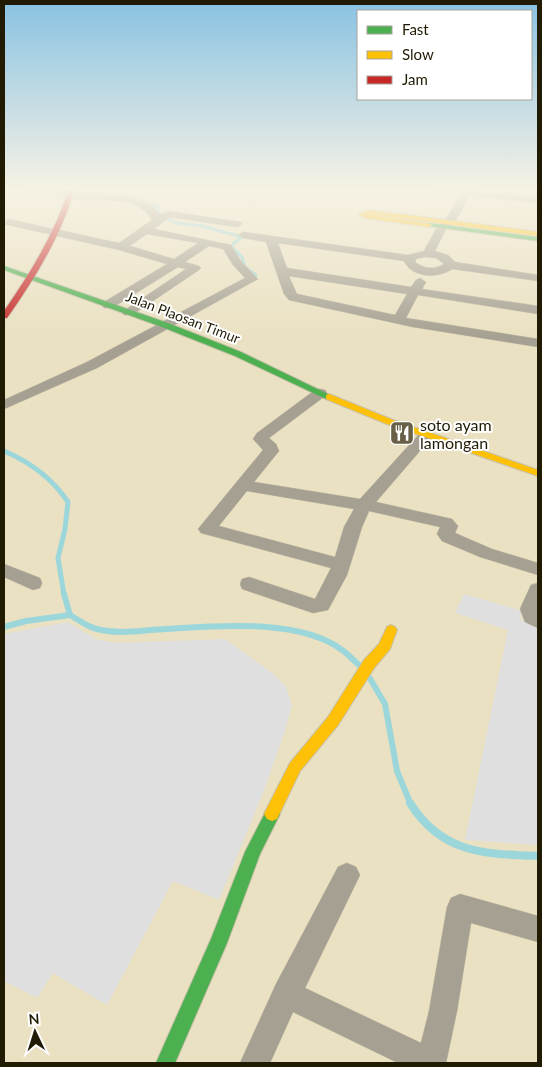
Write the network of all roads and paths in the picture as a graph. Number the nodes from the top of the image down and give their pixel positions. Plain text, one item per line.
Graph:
1 (54, 238) edge
2 (78, 238) edge
3 (134, 238) edge
4 (185, 238) edge
5 (263, 238) edge
6 (444, 238) edge
7 (444, 238) edge
8 (271, 239) junction
9 (207, 242) junction
10 (121, 247) junction
11 (434, 255) junction
12 (410, 259) junction
13 (176, 262) junction
14 (450, 265) junction
15 (4, 268) edge
16 (281, 271) junction
17 (426, 271) junction
18 (538, 278) edge
19 (32, 279) junction
20 (415, 291) junction
21 (108, 305) junction
22 (538, 310) edge
23 (128, 312) junction
24 (4, 316) edge
25 (398, 320) junction
26 (165, 325) junction
27 (538, 343) edge
28 (320, 393) junction
29 (4, 405) edge
30 (426, 436) junction
31 (538, 473) edge
32 (244, 485) junction
33 (364, 505) junction
34 (342, 566) junction
35 (538, 569) edge
36 (4, 570) edge
37 (33, 583) dead end
38 (249, 584) dead end
39 (538, 590) edge
40 (537, 620) edge
41 (391, 630) dead end
42 (347, 875) dead end
43 (538, 929) edge
44 (286, 994) junction
45 (165, 1063) edge
46 (255, 1063) edge
47 (430, 1063) edge

1 - 19 main road
2 - 10 street
3 - 10 street
4 - 9 street
5 - 8 street
6 - 11 street
7 - 11 street
8 - 12 street
8 - 16 street
9 - 13 street
9 - 26 street
10 - 13 street
11 - 12 street
11 - 14 street
12 - 17 street
13 - 21 street
13 - 23 street
14 - 17 street
14 - 18 street
15 - 19 main road, Jalan Plaosan Timur
16 - 20 street
16 - 25 street
17 - 20 street
19 - 21 main road, Jalan Plaosan Timur
19 - 24 main road
20 - 22 street
20 - 25 street
21 - 23 main road, Jalan Plaosan Timur
23 - 26 main road, Jalan Plaosan Timur
25 - 27 street
26 - 28 main road, Jalan Plaosan Timur
26 - 29 street
28 - 30 main road, Jalan Plaosan Timur
28 - 32 street
30 - 31 main road, Jalan Plaosan Timur
30 - 33 street
32 - 33 street
32 - 34 street
33 - 34 street
33 - 35 street
34 - 38 street
36 - 37 street
39 - 40 street
41 - 45 main road
42 - 44 street
43 - 47 street
44 - 46 street
44 - 47 street

